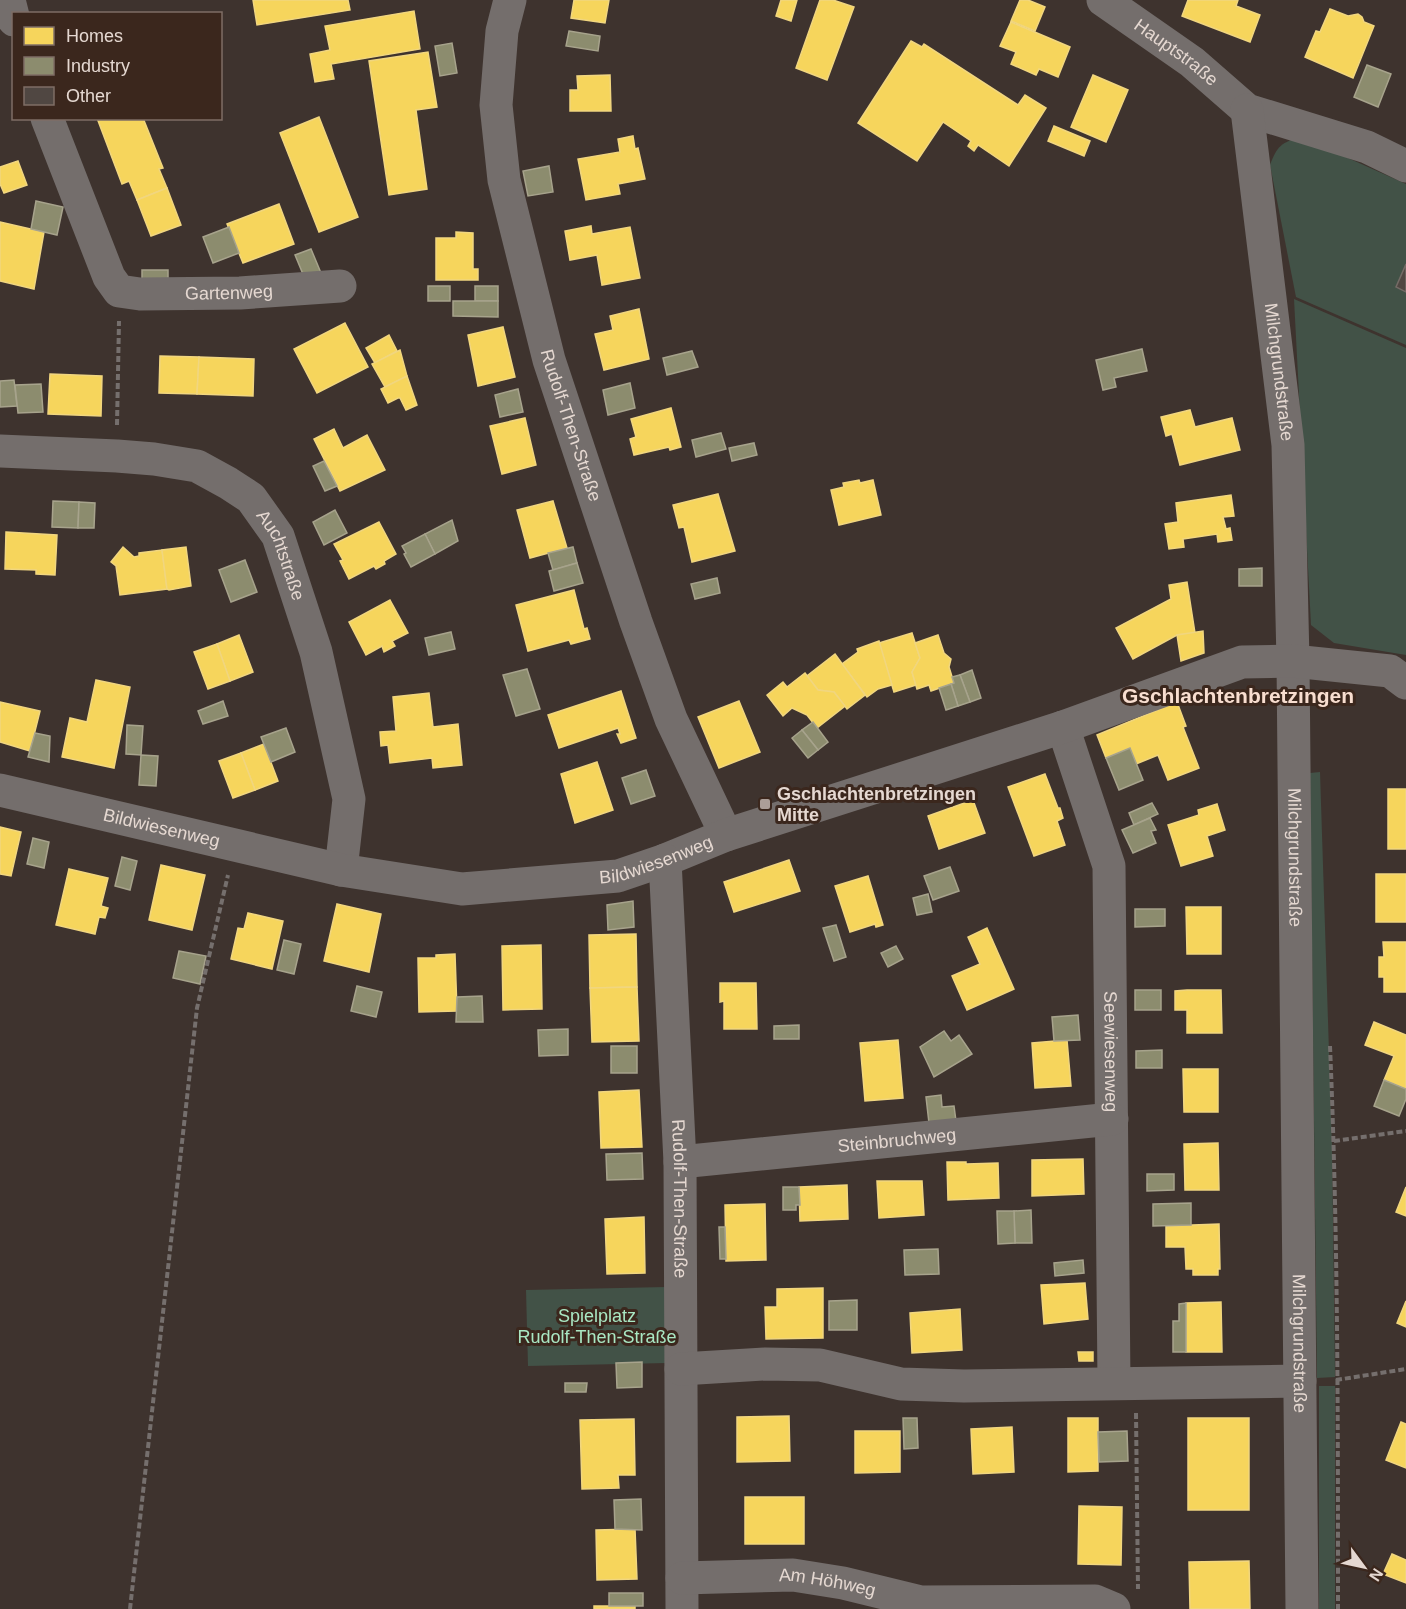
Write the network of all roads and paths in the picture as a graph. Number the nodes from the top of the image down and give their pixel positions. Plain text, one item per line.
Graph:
1 (510, 0) edge
2 (1103, 0) edge
3 (1248, 110) junction
4 (48, 120) edge
5 (1406, 166) edge
6 (340, 286) dead end
7 (120, 291) junction
8 (0, 451) edge
9 (117, 456) junction
10 (1293, 661) junction
11 (1406, 683) edge
12 (1063, 727) junction
13 (0, 789) edge
14 (726, 835) junction
15 (235, 845) junction
16 (665, 860) junction
17 (341, 870) junction
18 (1330, 1040) dead end
19 (1112, 1119) junction
20 (1406, 1131) edge
21 (1334, 1142) junction
22 (680, 1162) junction
23 (681, 1369) junction
24 (1406, 1369) edge
25 (1338, 1380) junction
26 (1300, 1381) junction
27 (1125, 1383) junction
28 (682, 1593) edge
29 (1126, 1601) edge
30 (130, 1609) edge
31 (1302, 1609) edge
32 (1338, 1609) edge

1 - 14 street, Rudolf-Then-Straße
2 - 3 street, Hauptstraße
3 - 5 street
3 - 10 street, Milchgrundstraße
4 - 7 street
6 - 7 street, Gartenweg
7 - 9 path
8 - 9 street, Auchtstraße
9 - 17 street, Auchtstraße
10 - 11 street, Bildwiesenweg
10 - 12 street, Bildwiesenweg
10 - 26 street, Milchgrundstraße
12 - 14 street, Bildwiesenweg
12 - 19 street, Seewiesenweg
13 - 15 street, Bildwiesenweg
14 - 16 street, Bildwiesenweg
15 - 17 street, Bildwiesenweg
15 - 30 path
16 - 17 street, Bildwiesenweg
16 - 22 street, Rudolf-Then-Straße
18 - 21 path
19 - 22 street, Steinbruchweg
19 - 27 street, Seewiesenweg
20 - 21 path
21 - 25 path
22 - 23 street, Rudolf-Then-Straße
23 - 27 street
23 - 28 street, Rudolf-Then-Straße
24 - 25 path
25 - 32 path
26 - 27 street
26 - 31 street, Milchgrundstraße
27 - 29 path
28 - 29 street, Am Höhweg

